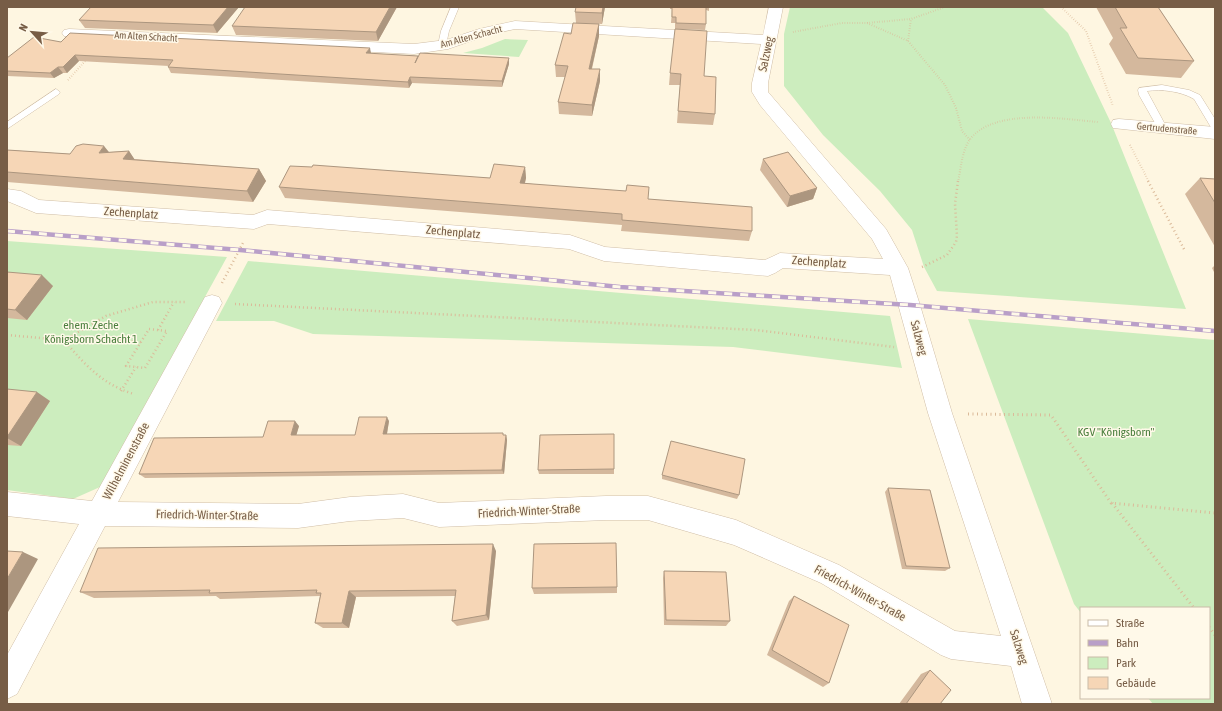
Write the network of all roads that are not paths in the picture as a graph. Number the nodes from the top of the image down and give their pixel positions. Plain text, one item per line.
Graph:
1 (455, 7) edge
2 (776, 7) edge
3 (69, 33) edge
4 (769, 38) junction
5 (442, 45) junction
6 (56, 92) road end
7 (1119, 124) road end
8 (7, 126) edge
9 (1215, 127) edge
10 (1162, 128) junction
11 (1215, 133) edge
12 (7, 195) edge
13 (898, 268) junction
14 (212, 303) road end
15 (7, 504) edge
16 (98, 514) junction
17 (1021, 653) junction
18 (7, 684) edge
19 (1037, 704) edge

1 - 5 lane
2 - 4 street, Salzweg
3 - 5 street, Am Alten Schacht
4 - 5 street, Am Alten Schacht
4 - 13 street, Salzweg
6 - 8 lane
7 - 10 street, Gertrudenstraße
9 - 10 lane
10 - 11 street, Gertrudenstraße
12 - 13 street, Zechenplatz
13 - 17 street, Salzweg
14 - 16 street, Wilhelminenstraße
15 - 16 street, Friedrich-Winter-Straße
16 - 17 street, Friedrich-Winter-Straße
16 - 18 street, Wilhelminenstraße
17 - 19 street, Salzweg

